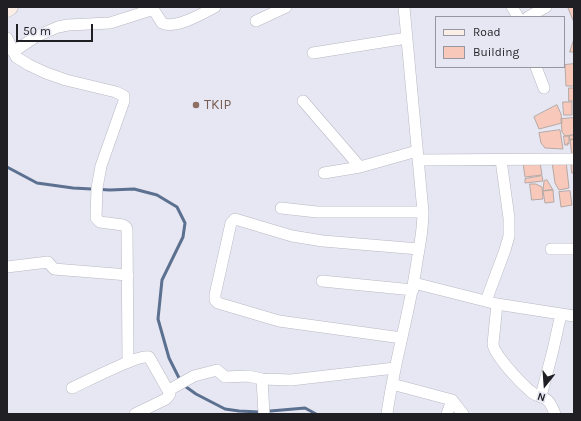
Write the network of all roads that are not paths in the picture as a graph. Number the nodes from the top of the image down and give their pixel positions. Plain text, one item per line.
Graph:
1 (10, 7) edge
2 (215, 7) edge
3 (286, 7) edge
4 (404, 7) edge
5 (512, 7) edge
6 (546, 7) edge
7 (7, 9) edge
8 (517, 16) edge
9 (530, 16) edge
10 (256, 21) dead end
11 (7, 38) edge
12 (407, 38) junction
13 (13, 52) junction
14 (313, 53) dead end
15 (536, 68) edge
16 (544, 88) dead end
17 (303, 101) dead end
18 (418, 156) junction
19 (574, 159) edge
20 (502, 160) junction
21 (360, 167) junction
22 (324, 173) dead end
23 (281, 208) dead end
24 (423, 212) junction
25 (419, 249) junction
26 (551, 249) dead end
27 (574, 249) edge
28 (7, 267) edge
29 (128, 275) junction
30 (322, 281) dead end
31 (413, 287) junction
32 (486, 301) junction
33 (497, 304) junction
34 (561, 314) junction
35 (574, 316) edge
36 (402, 338) junction
37 (128, 362) junction
38 (396, 368) junction
39 (262, 379) junction
40 (392, 384) junction
41 (177, 385) junction
42 (72, 388) dead end
43 (542, 393) junction
44 (452, 400) junction
45 (135, 414) edge
46 (264, 414) edge
47 (386, 414) edge
48 (447, 414) edge
49 (463, 414) edge
50 (555, 414) edge

1 - 7 street
2 - 13 street
3 - 10 street
4 - 12 street
5 - 8 street
6 - 9 street
11 - 13 street
12 - 14 street
12 - 18 street
13 - 29 street
15 - 16 street
17 - 21 street
18 - 20 street
18 - 21 street
18 - 24 street
19 - 20 street
20 - 32 street
21 - 22 street
23 - 24 street
24 - 25 street
25 - 31 street
25 - 36 street
26 - 27 street
28 - 29 street
29 - 37 street
30 - 31 street
31 - 32 street
31 - 36 street
32 - 33 street
33 - 34 street
33 - 43 street
34 - 35 street
34 - 43 street
36 - 38 street
37 - 41 street
37 - 42 street
38 - 39 street
38 - 40 street
39 - 41 street
39 - 46 street
40 - 44 street
40 - 47 street
41 - 45 street
43 - 50 street
44 - 48 street
44 - 49 street

